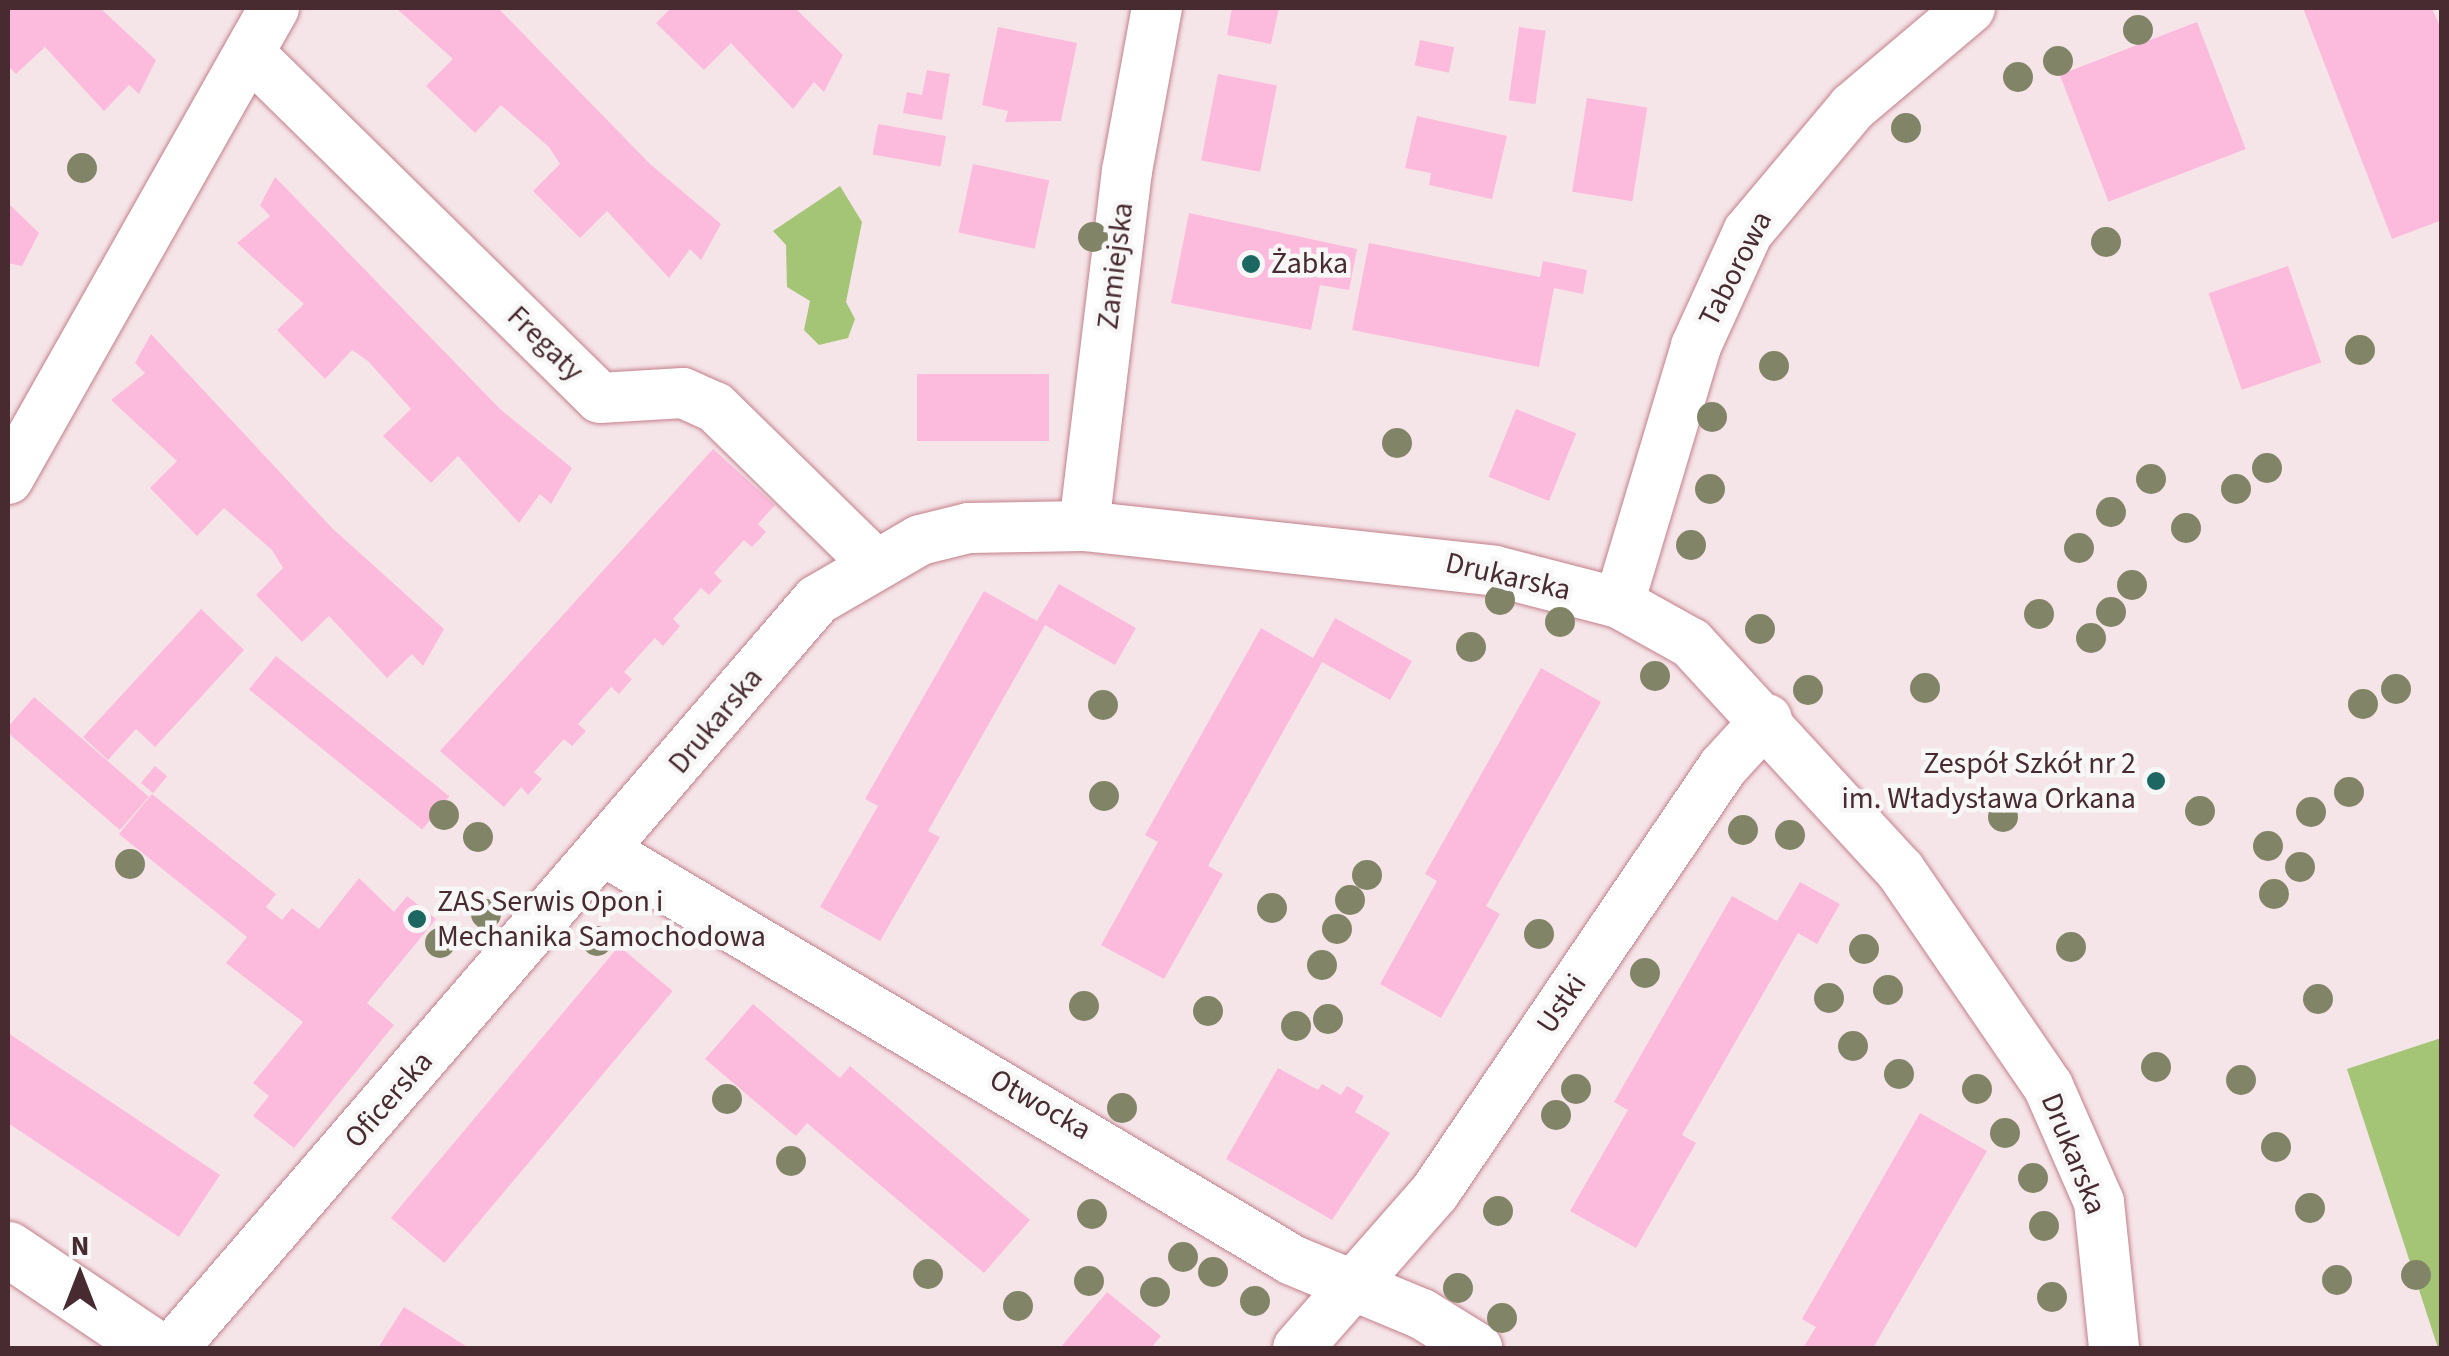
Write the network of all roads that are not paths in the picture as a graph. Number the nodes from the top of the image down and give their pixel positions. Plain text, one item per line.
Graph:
1 (274, 8) edge
2 (1157, 8) edge
3 (1970, 8) edge
4 (249, 53) junction
5 (8, 479) edge
6 (1084, 526) junction
7 (872, 561) junction
8 (1619, 603) junction
9 (1767, 719) junction
10 (606, 852) junction
11 (8, 1249) edge
12 (1354, 1285) junction
13 (156, 1348) edge
14 (173, 1348) edge
15 (1298, 1348) edge
16 (1477, 1348) edge
17 (2114, 1348) edge

1 - 4 street
2 - 6 street, Zamiejska
3 - 8 street, Taborowa
4 - 5 street
4 - 7 street, Fregaty
6 - 7 street, Drukarska
6 - 8 street, Drukarska
7 - 10 street, Drukarska
8 - 9 street, Drukarska
9 - 12 street, Ustki
9 - 17 street, Drukarska
10 - 12 street, Otwocka
10 - 14 street, Oficerska
11 - 13 street
12 - 15 street, Ustki
12 - 16 street, Otwocka

